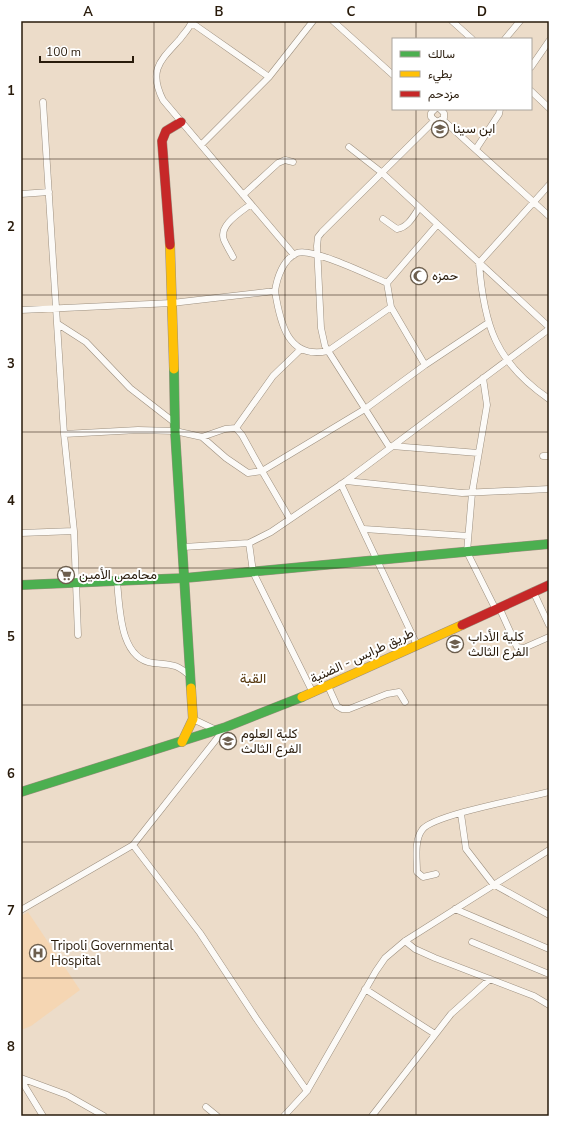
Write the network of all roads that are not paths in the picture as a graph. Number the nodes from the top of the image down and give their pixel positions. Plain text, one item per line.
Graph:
1 (313, 21) edge
2 (333, 21) edge
3 (452, 21) edge
4 (520, 21) edge
5 (192, 22) edge
6 (471, 38) edge
7 (506, 38) edge
8 (549, 40) edge
9 (532, 66) edge
10 (392, 74) edge
11 (269, 77) junction
12 (532, 92) edge
13 (43, 102) dead end
14 (549, 108) edge
15 (433, 110) edge
16 (443, 110) edge
17 (500, 110) edge
18 (443, 120) junction
19 (434, 121) junction
20 (181, 122) junction
21 (201, 145) junction
22 (349, 147) dead end
23 (476, 149) junction
24 (293, 162) dead end
25 (381, 172) junction
26 (549, 185) edge
27 (49, 192) junction
28 (22, 193) edge
29 (244, 195) junction
30 (534, 202) junction
31 (251, 204) junction
32 (419, 208) junction
33 (549, 216) edge
34 (383, 219) dead end
35 (437, 225) junction
36 (318, 254) junction
37 (294, 255) junction
38 (233, 257) dead end
39 (479, 263) junction
40 (388, 283) junction
41 (275, 291) junction
42 (172, 303) junction
43 (391, 307) junction
44 (57, 308) junction
45 (21, 310) edge
46 (488, 323) junction
47 (58, 324) junction
48 (549, 328) edge
49 (301, 349) junction
50 (328, 351) junction
51 (506, 361) junction
52 (425, 365) junction
53 (483, 378) junction
54 (549, 399) edge
55 (364, 409) junction
56 (175, 427) junction
57 (236, 428) junction
58 (64, 434) junction
59 (202, 437) junction
60 (391, 447) junction
61 (478, 453) junction
62 (262, 471) junction
63 (344, 482) junction
64 (549, 489) edge
65 (472, 492) junction
66 (290, 519) junction
67 (364, 529) junction
68 (74, 531) junction
69 (21, 533) edge
70 (468, 536) junction
71 (249, 543) junction
72 (549, 544) edge
73 (182, 547) junction
74 (467, 552) junction
75 (378, 559) junction
76 (253, 572) junction
77 (185, 578) junction
78 (117, 582) junction
79 (76, 584) junction
80 (21, 585) edge
81 (549, 585) edge
82 (533, 591) junction
83 (497, 607) junction
84 (549, 625) edge
85 (78, 635) dead end
86 (549, 637) edge
87 (417, 645) junction
88 (191, 677) junction
89 (328, 686) junction
90 (313, 693) junction
91 (405, 702) dead end
92 (193, 719) junction
93 (226, 727) junction
94 (216, 730) junction
95 (182, 742) junction
96 (21, 792) edge
97 (549, 792) edge
98 (461, 814) junction
99 (133, 845) junction
100 (548, 851) edge
101 (436, 874) dead end
102 (493, 884) junction
103 (454, 909) junction
104 (21, 910) edge
105 (549, 915) edge
106 (405, 941) junction
107 (472, 942) dead end
108 (549, 949) edge
109 (549, 974) edge
110 (490, 979) junction
111 (365, 988) junction
112 (549, 1005) edge
113 (435, 1034) junction
114 (21, 1079) edge
115 (307, 1091) junction
116 (206, 1107) dead end
117 (43, 1116) edge
118 (104, 1116) edge
119 (217, 1116) edge
120 (284, 1116) edge
121 (372, 1116) edge

1 - 11 street
2 - 10 street
3 - 6 street
4 - 7 street
5 - 11 street
5 - 20 street
8 - 9 street
11 - 21 street
12 - 14 street
13 - 27 street
15 - 19 street
16 - 18 street
17 - 23 street
18 - 19 street
18 - 23 street
19 - 25 street
20 - 21 street
20 - 42 main road
21 - 29 street
22 - 25 street
23 - 30 street
24 - 29 street
25 - 32 street
25 - 36 street
26 - 30 street
27 - 28 street
27 - 44 street
29 - 31 street
30 - 33 street
30 - 39 street
31 - 37 street
31 - 38 street
32 - 34 street
32 - 35 street
35 - 39 street
35 - 40 street
36 - 37 street
36 - 40 street
36 - 50 street
37 - 41 street
39 - 46 street
39 - 48 street
40 - 43 street
41 - 42 street
41 - 49 street
42 - 44 street
42 - 56 main road
43 - 50 street
43 - 52 street
44 - 45 street
44 - 47 street
46 - 51 street
46 - 52 street
47 - 56 street
47 - 58 street
48 - 51 street
49 - 50 street
49 - 57 street
50 - 55 street
51 - 53 street
51 - 54 street
52 - 55 street
53 - 60 street
53 - 61 street
55 - 60 street
55 - 62 street
56 - 58 street
56 - 59 street
56 - 73 main road
57 - 59 street
57 - 62 street
58 - 68 street
59 - 62 street
60 - 61 street
60 - 63 street
61 - 65 street
62 - 66 street
63 - 65 street
63 - 66 street
63 - 67 street
64 - 65 street
65 - 70 street
66 - 71 street
67 - 70 street
67 - 75 street
68 - 69 street
68 - 79 street
70 - 74 street
71 - 73 street
71 - 76 street
72 - 74 main road
73 - 77 main road
74 - 75 main road
74 - 83 street
75 - 76 main road
75 - 87 street
76 - 77 main road
76 - 90 street
77 - 78 main road
77 - 88 main road
78 - 79 main road
78 - 88 street
79 - 80 main road
79 - 85 street
81 - 82 main road, طريق طرابس - الضنية
82 - 83 main road, طريق طرابس - الضنية
82 - 84 street
83 - 86 street
83 - 87 main road, طريق طرابس - الضنية
87 - 89 main road, طريق طرابس - الضنية
88 - 92 main road
89 - 90 main road, طريق طرابس - الضنية
89 - 91 street
90 - 93 main road, طريق طرابس - الضنية
92 - 94 street
92 - 95 main road
93 - 94 main road, طريق طرابس - الضنية
93 - 99 street
94 - 95 main road, طريق طرابس - الضنية
95 - 96 main road, طريق طرابس - الضنية
97 - 98 street
98 - 101 street
98 - 102 street
99 - 104 street
99 - 115 street
100 - 102 street
102 - 103 street
102 - 105 street
103 - 106 street
103 - 108 street
106 - 110 street
106 - 111 street
107 - 109 street
110 - 112 street
110 - 113 street
111 - 113 street
111 - 115 street
113 - 121 street
114 - 117 street
114 - 118 street
115 - 120 street
116 - 119 street

